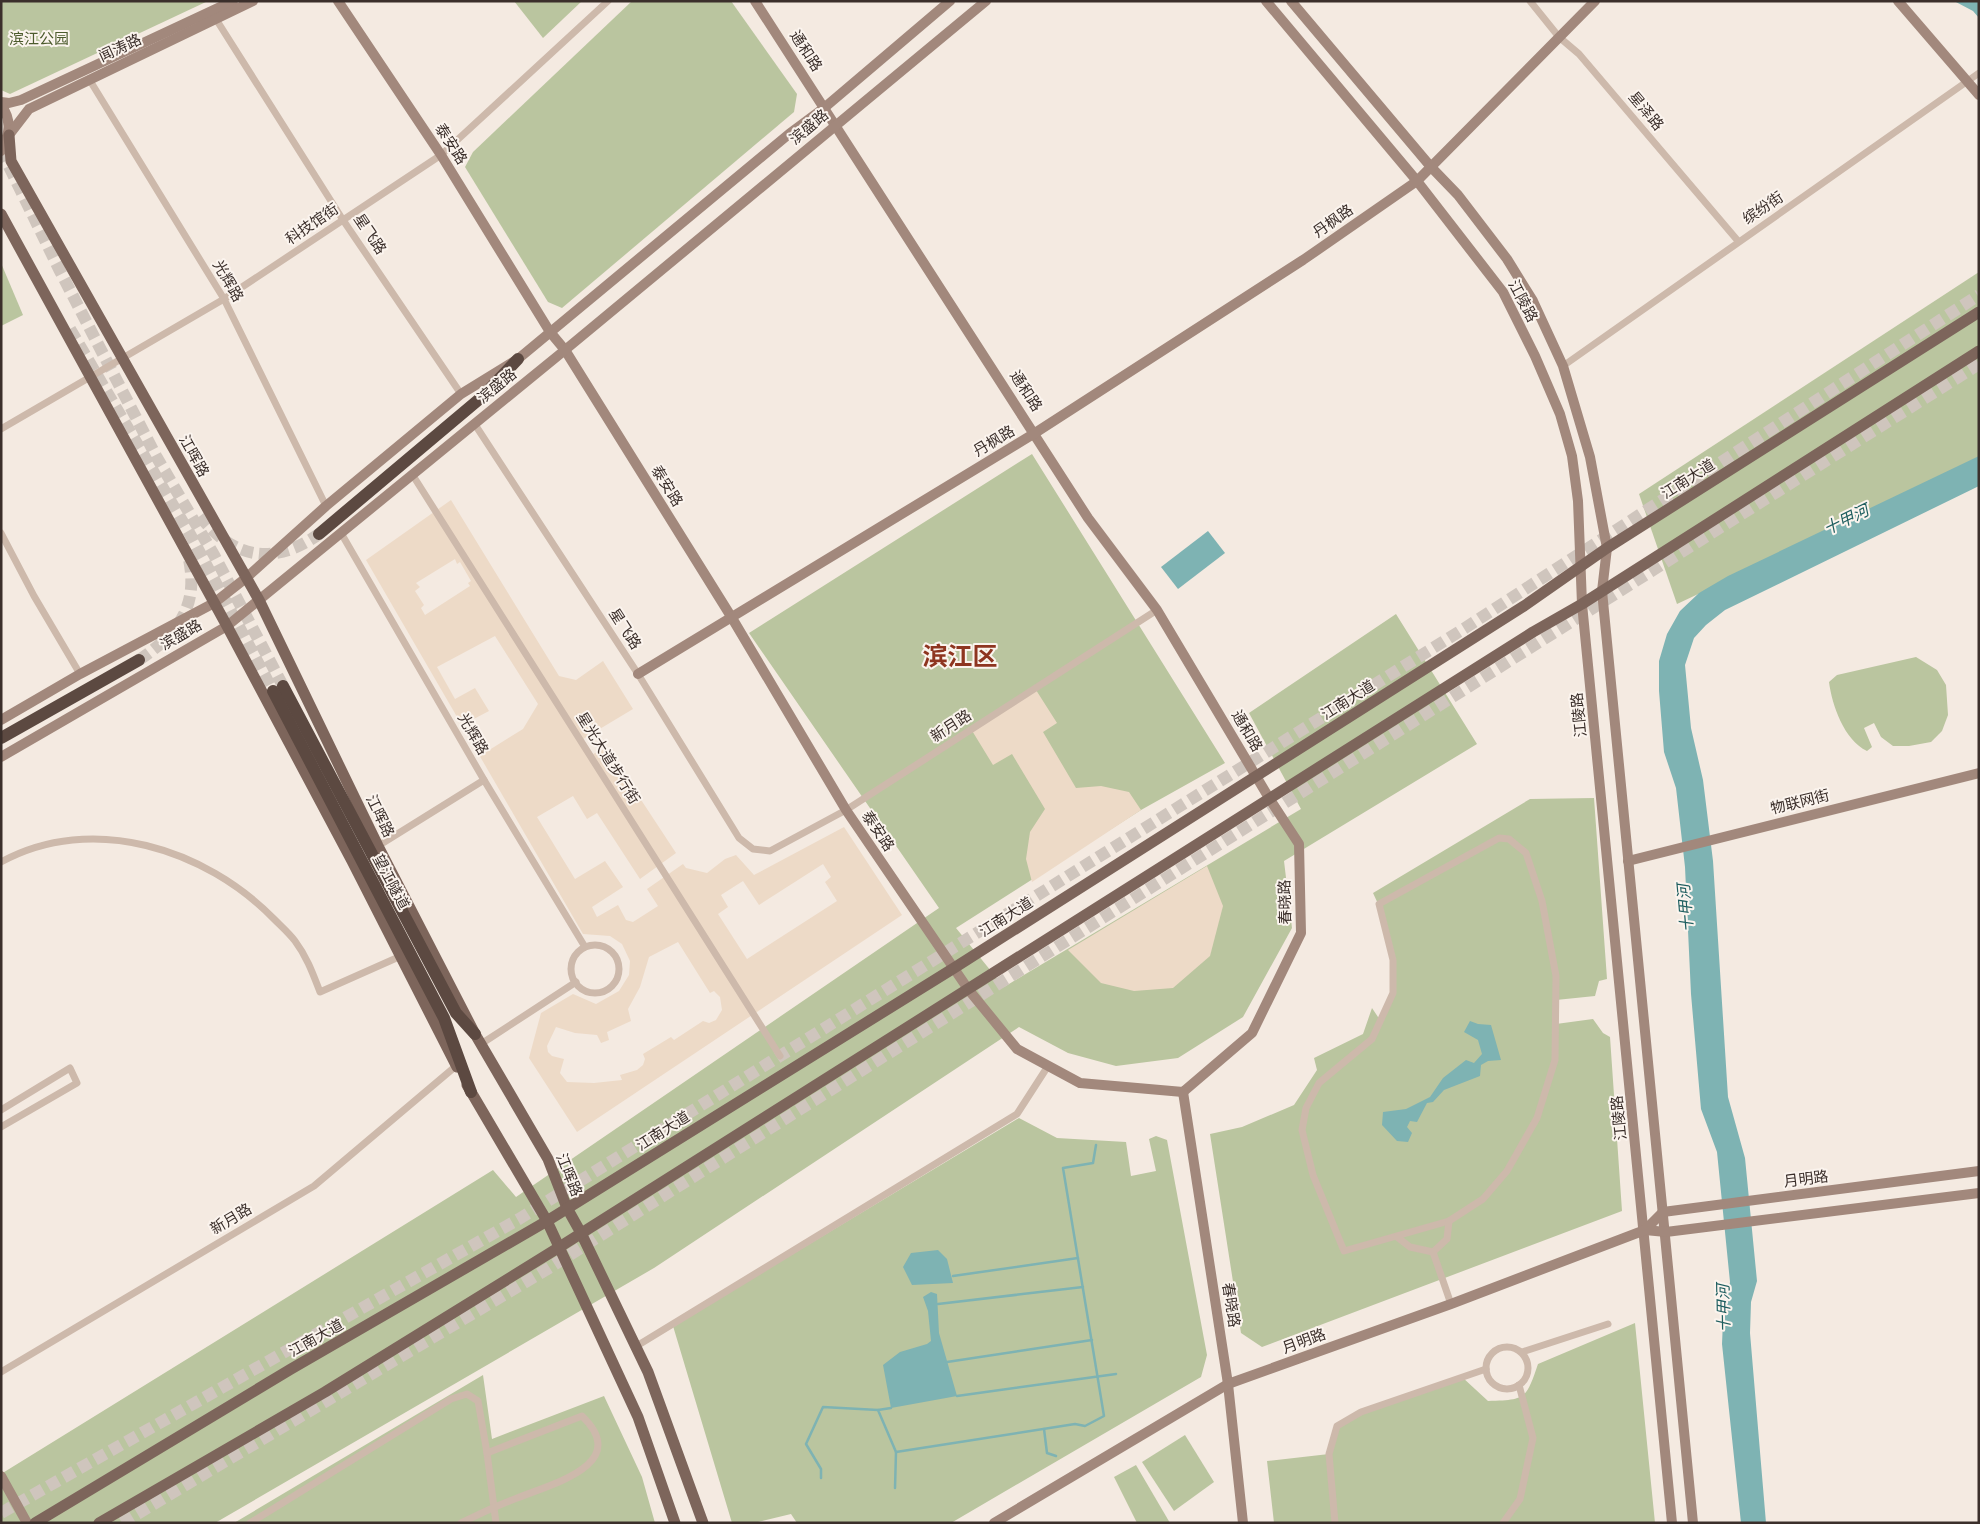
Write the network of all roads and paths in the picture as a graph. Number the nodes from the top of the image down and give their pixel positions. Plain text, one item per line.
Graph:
1 (233, 1) edge
2 (253, 1) edge
3 (338, 1) edge
4 (608, 1) edge
5 (756, 1) edge
6 (950, 1) edge
7 (986, 1) edge
8 (1266, 1) edge
9 (1291, 1) edge
10 (1530, 1) edge
11 (1595, 1) edge
12 (1898, 1) edge
13 (214, 15) junction
14 (1560, 37) junction
15 (1979, 73) edge
16 (89, 79) junction
17 (1967, 80) junction
18 (1979, 95) edge
19 (1, 103) edge
20 (824, 108) junction
21 (836, 124) junction
22 (9, 135) junction
23 (1, 151) edge
24 (441, 155) junction
25 (1431, 168) junction
26 (1416, 181) junction
27 (1, 214) edge
28 (343, 220) junction
29 (1738, 241) junction
30 (224, 299) junction
31 (1979, 312) edge
32 (550, 332) junction
33 (564, 350) junction
34 (1979, 351) edge
35 (122, 359) junction
36 (518, 359) junction
37 (1563, 366) junction
38 (91, 376) junction
39 (461, 394) junction
40 (474, 423) junction
41 (1, 429) edge
42 (1035, 433) junction
43 (412, 474) junction
44 (326, 506) junction
45 (1, 533) edge
46 (341, 533) junction
47 (319, 534) tunnel mouth
48 (1607, 548) junction
49 (1582, 567) junction
50 (246, 578) junction
51 (1602, 591) junction
52 (259, 600) junction
53 (214, 603) junction
54 (1582, 604) junction
55 (1157, 610) junction
56 (732, 618) junction
57 (227, 626) junction
58 (139, 660) tunnel mouth
59 (80, 674) junction
60 (638, 674) junction
61 (1, 720) edge
62 (1, 738) edge
63 (1, 757) edge
64 (1979, 773) edge
65 (1256, 776) junction
66 (484, 780) junction
67 (1268, 798) junction
68 (846, 810) junction
69 (378, 846) junction
70 (753, 849) joint
71 (1628, 861) junction
72 (1, 862) edge
73 (585, 947) junction
74 (401, 956) junction
75 (954, 968) junction
76 (576, 982) junction
77 (968, 989) junction
78 (478, 1039) junction
79 (780, 1056) dead end
80 (456, 1066) junction
81 (1048, 1066) junction
82 (471, 1092) junction
83 (1183, 1092) junction
84 (1, 1110) edge
85 (1, 1127) edge
86 (1979, 1171) edge
87 (1979, 1194) edge
88 (567, 1208) junction
89 (1662, 1212) junction
90 (1449, 1220) junction
91 (547, 1221) junction
92 (1645, 1230) junction
93 (1666, 1232) junction
94 (581, 1233) junction
95 (1397, 1237) junction
96 (558, 1248) junction
97 (1433, 1252) junction
98 (1451, 1304) junction
99 (1608, 1324) dead end
100 (636, 1346) junction
101 (1522, 1352) junction
102 (1486, 1369) junction
103 (1, 1372) edge
104 (1228, 1384) junction
105 (1519, 1385) junction
106 (487, 1453) junction
107 (1, 1476) edge
108 (494, 1507) junction
109 (27, 1523) edge
110 (35, 1523) edge
111 (99, 1523) edge
112 (250, 1523) edge
113 (460, 1523) edge
114 (496, 1523) edge
115 (675, 1523) edge
116 (703, 1523) edge
117 (994, 1523) edge
118 (1243, 1523) edge
119 (1335, 1523) edge
120 (1504, 1523) edge
121 (1672, 1523) edge
122 (1693, 1523) edge

1 - 13 main road, 闻涛路
2 - 13 main road, 闻涛路
3 - 24 main road, 泰安路
4 - 24 street, 科技馆街
5 - 20 main road, 通和路
6 - 20 main road, 滨盛路
7 - 21 main road, 滨盛路
8 - 26 main road, 江陵路
9 - 25 main road, 江陵路
10 - 14 street, 星泽路
11 - 14 main road
12 - 17 main road
13 - 16 main road, 闻涛路
13 - 19 main road, 闻涛路
13 - 28 street, 星飞路
14 - 25 main road, 丹枫路
14 - 29 street, 星泽路
15 - 17 street, 缤纷街
16 - 22 main road, 闻涛路
16 - 30 street, 光辉路
17 - 18 main road
17 - 29 street, 缤纷街
19 - 22 main road, 闻涛路
20 - 21 main road, 通和路
20 - 32 main road, 滨盛路
21 - 33 main road, 滨盛路
21 - 42 main road, 通和路
22 - 23 main road, 闻涛路
22 - 35 main road, 江晖路
24 - 28 street, 科技馆街
24 - 32 main road, 泰安路
25 - 26 main road, 丹枫路
25 - 37 main road, 江陵路
26 - 42 main road, 丹枫路
26 - 49 main road, 江陵路
27 - 38 main road
28 - 30 street, 科技馆街
28 - 39 street, 星飞路
29 - 37 street, 缤纷街
30 - 35 street, 科技馆街
30 - 44 street, 光辉路
31 - 48 main road, 江南大道
32 - 33 main road, 泰安路
32 - 36 main road, 滨盛路
33 - 40 main road, 滨盛路
33 - 56 main road, 泰安路
34 - 51 main road
35 - 38 street, 科技馆街
35 - 50 main road, 江晖路
36 - 39 main road, 滨盛路
36 - 47 highway
37 - 48 main road, 江陵路
38 - 41 street, 科技馆街
38 - 53 main road
39 - 44 main road, 滨盛路
40 - 43 main road, 滨盛路
40 - 60 street, 星飞路
42 - 55 main road, 通和路
42 - 56 main road, 丹枫路
43 - 46 main road, 滨盛路
43 - 79 street, 星光大道步行街
44 - 50 main road, 滨盛路
45 - 59 street
46 - 52 main road, 滨盛路
46 - 66 street, 光辉路
48 - 49 main road, 江南大道
48 - 51 main road, 江陵路
49 - 54 main road, 江陵路
49 - 65 main road, 江南大道
50 - 52 main road, 江晖路
50 - 53 main road, 滨盛路
51 - 54 main road
51 - 71 main road, 江陵路
52 - 57 main road, 滨盛路
52 - 69 main road, 江晖路
53 - 57 main road
53 - 59 main road, 滨盛路
54 - 67 main road
54 - 92 main road, 江陵路
55 - 65 main road, 通和路
55 - 68 street, 新月路
56 - 60 main road, 丹枫路
56 - 68 main road, 泰安路
57 - 63 main road, 滨盛路
57 - 74 main road
58 - 62 highway
59 - 61 main road, 滨盛路
60 - 70 street, 星飞路
64 - 71 main road, 物联网街
65 - 67 main road, 通和路
65 - 75 main road, 江南大道
66 - 69 street
66 - 73 street, 光辉路
67 - 77 main road
67 - 83 main road, 春晓路
68 - 70 street, 新月路
68 - 75 main road, 泰安路
69 - 78 main road, 江晖路
71 - 89 main road, 江陵路
72 - 74 street
73 - 76 street
73 - 76 street
74 - 80 main road
75 - 77 main road, 泰安路
75 - 88 main road, 江南大道
76 - 78 street
77 - 81 main road
77 - 94 main road
78 - 82 highway, 望江隧道
78 - 88 main road, 江晖路
80 - 82 main road
80 - 103 street, 新月路
81 - 83 main road
81 - 100 street
82 - 91 main road
83 - 104 main road, 春晓路
84 - 85 street
86 - 89 main road, 月明路
87 - 93 main road, 月明路
88 - 91 main road, 江南大道
88 - 94 main road, 江晖路
89 - 92 main road, 月明路
89 - 93 main road, 江陵路
90 - 95 street
90 - 95 street
90 - 97 street
91 - 96 main road
91 - 110 main road, 江南大道
92 - 93 main road, 月明路
92 - 98 main road, 月明路
92 - 121 main road, 江陵路
93 - 122 main road, 江陵路
94 - 96 main road
94 - 100 main road, 江晖路
95 - 97 street
96 - 111 main road
96 - 115 main road
97 - 98 street
98 - 104 main road, 月明路
99 - 101 street
100 - 116 main road, 江晖路
101 - 102 street
101 - 105 street
102 - 105 street
102 - 119 street
104 - 117 main road, 月明路
104 - 118 main road, 春晓路
105 - 120 street
106 - 108 street
106 - 108 street
106 - 112 street
107 - 109 main road
108 - 113 street
108 - 114 street

